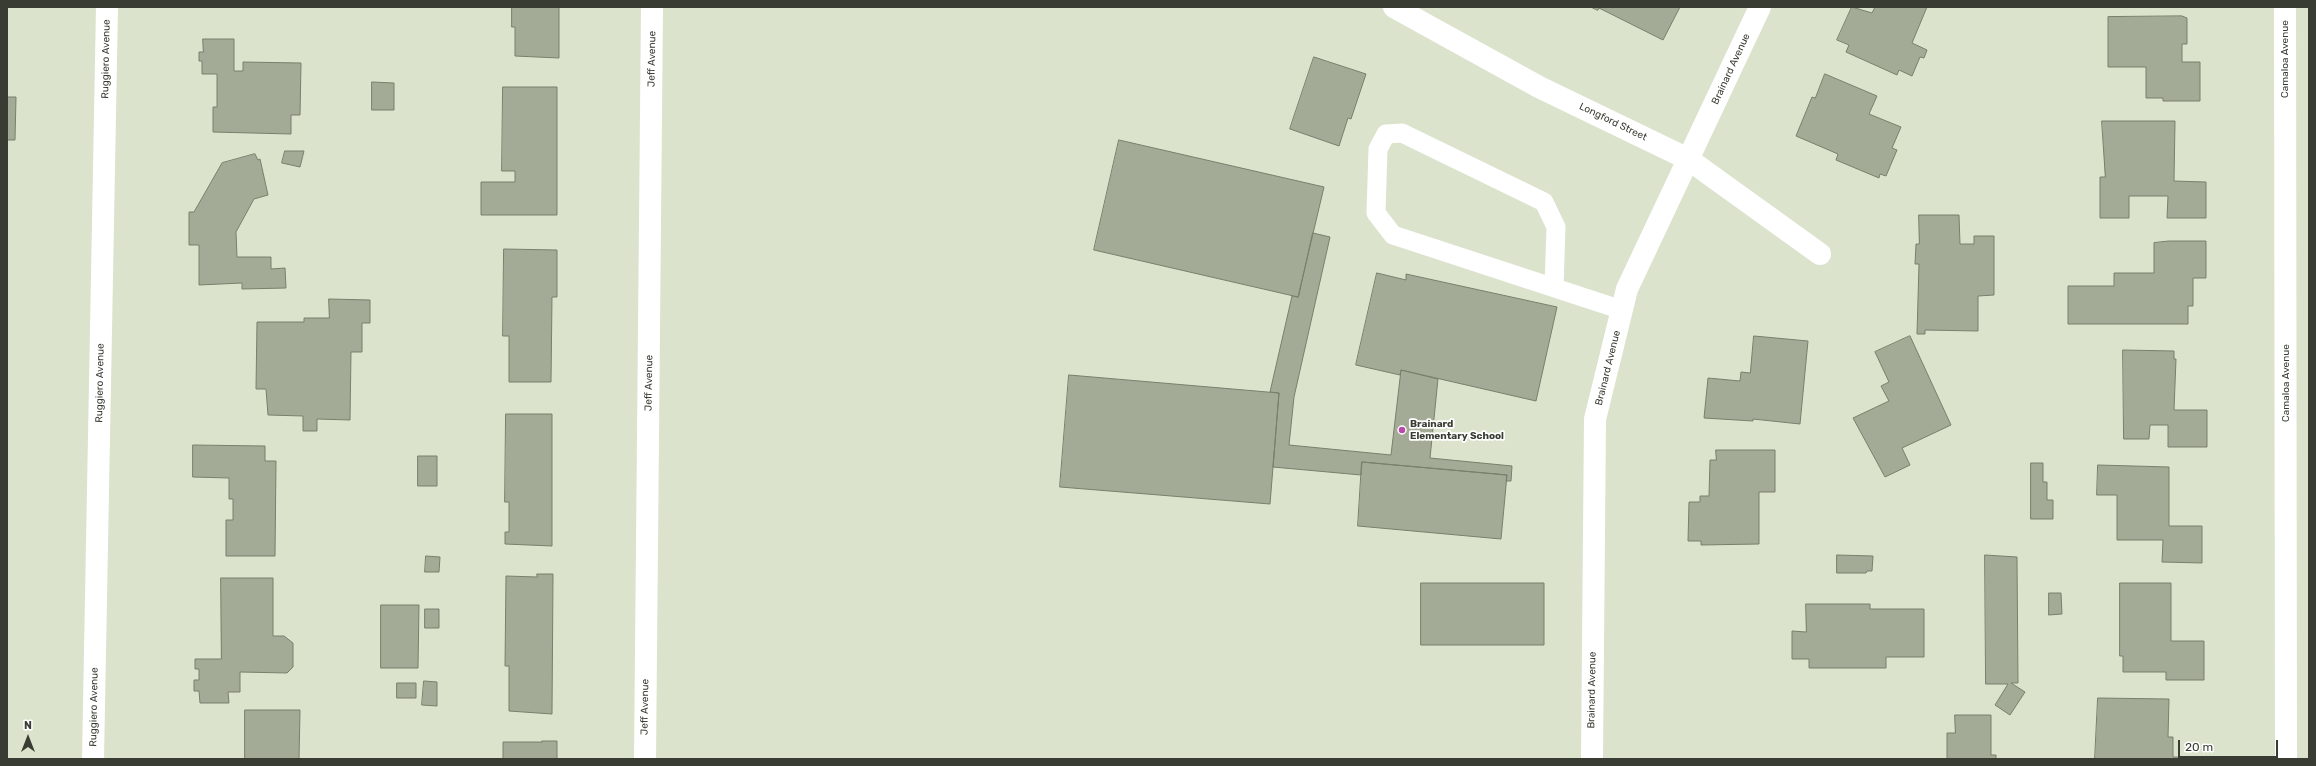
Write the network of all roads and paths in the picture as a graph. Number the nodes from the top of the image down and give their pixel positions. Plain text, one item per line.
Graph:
1 (107, 7) edge
2 (652, 7) edge
3 (1394, 7) edge
4 (1760, 7) edge
5 (2285, 7) edge
6 (1688, 159) junction
7 (1820, 254) dead end
8 (1554, 287) junction
9 (1622, 310) junction
10 (93, 759) edge
11 (645, 759) edge
12 (1592, 759) edge
13 (2286, 759) edge

1 - 10 street, Ruggiero Avenue
2 - 11 street, Jeff Avenue
3 - 6 street, Longford Street
4 - 6 street, Brainard Avenue
5 - 13 street, Camaloa Avenue
6 - 7 street, Longford Street
6 - 9 street, Brainard Avenue
8 - 8 lane
8 - 9 lane
9 - 12 street, Brainard Avenue

